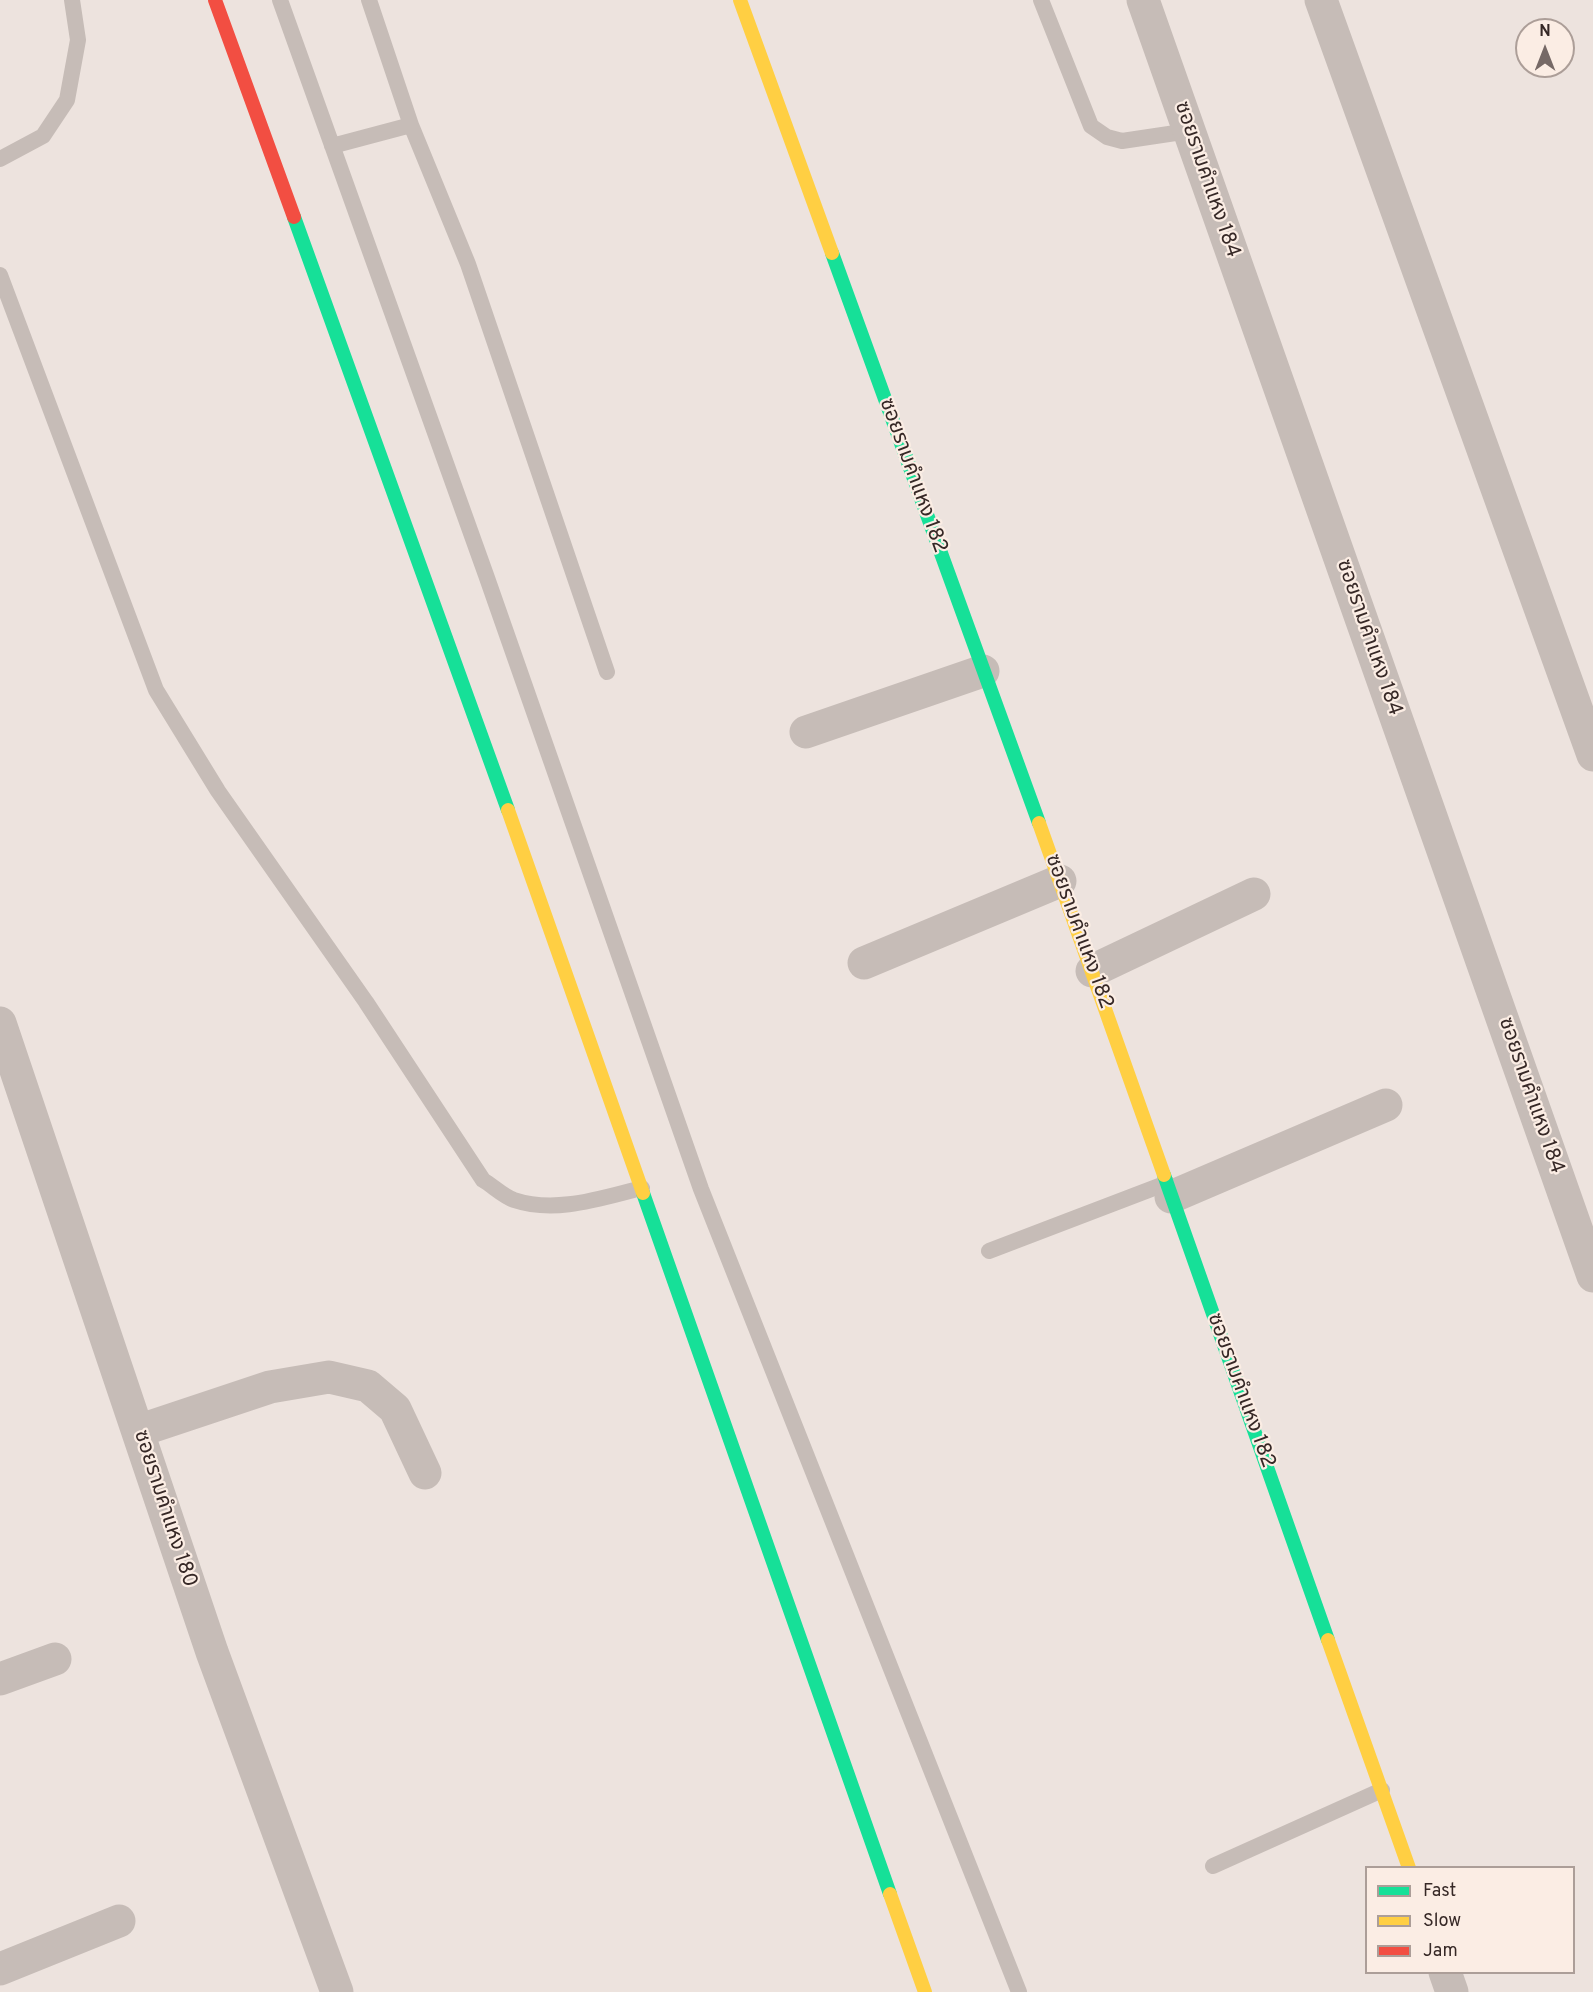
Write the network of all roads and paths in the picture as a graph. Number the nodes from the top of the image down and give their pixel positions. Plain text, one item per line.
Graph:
1 (72, 0) edge
2 (215, 0) edge
3 (280, 0) edge
4 (369, 0) edge
5 (741, 0) edge
6 (1041, 0) edge
7 (1143, 0) edge
8 (1322, 0) edge
9 (411, 125) junction
10 (1189, 131) junction
11 (332, 146) junction
12 (0, 159) edge
13 (0, 275) edge
14 (983, 671) junction
15 (607, 672) dead end
16 (806, 732) dead end
17 (1593, 755) edge
18 (1060, 880) junction
19 (1254, 894) dead end
20 (864, 963) dead end
21 (1092, 971) junction
22 (0, 1023) edge
23 (1386, 1105) dead end
24 (642, 1188) junction
25 (1169, 1190) junction
26 (989, 1251) dead end
27 (1593, 1276) edge
28 (138, 1431) junction
29 (425, 1473) dead end
30 (55, 1659) dead end
31 (0, 1679) edge
32 (1382, 1790) junction
33 (1213, 1866) dead end
34 (1408, 1866) edge
35 (119, 1921) dead end
36 (0, 1969) edge
37 (1446, 1974) edge
38 (337, 1992) edge
39 (925, 1992) edge
40 (1019, 1992) edge
41 (1452, 1992) edge

1 - 12 lane
2 - 24 street
3 - 11 lane
4 - 9 lane
5 - 14 street, ซอยรามคำแหง 182
6 - 10 lane
7 - 10 street, ซอยรามคำแหง 184
8 - 17 street
9 - 11 lane
9 - 15 lane
10 - 27 street, ซอยรามคำแหง 184
11 - 40 lane
13 - 24 lane
14 - 16 street
14 - 18 street, ซอยรามคำแหง 182
18 - 20 street
18 - 21 street, ซอยรามคำแหง 182
19 - 21 street
21 - 25 street, ซอยรามคำแหง 182
22 - 28 street, ซอยรามคำแหง 180
23 - 25 street
24 - 39 street
25 - 26 lane
25 - 32 street, ซอยรามคำแหง 182
28 - 29 street
28 - 38 street, ซอยรามคำแหง 180
30 - 31 street
32 - 33 lane
32 - 34 street, ซอยรามคำแหง 182
35 - 36 street
37 - 41 street

